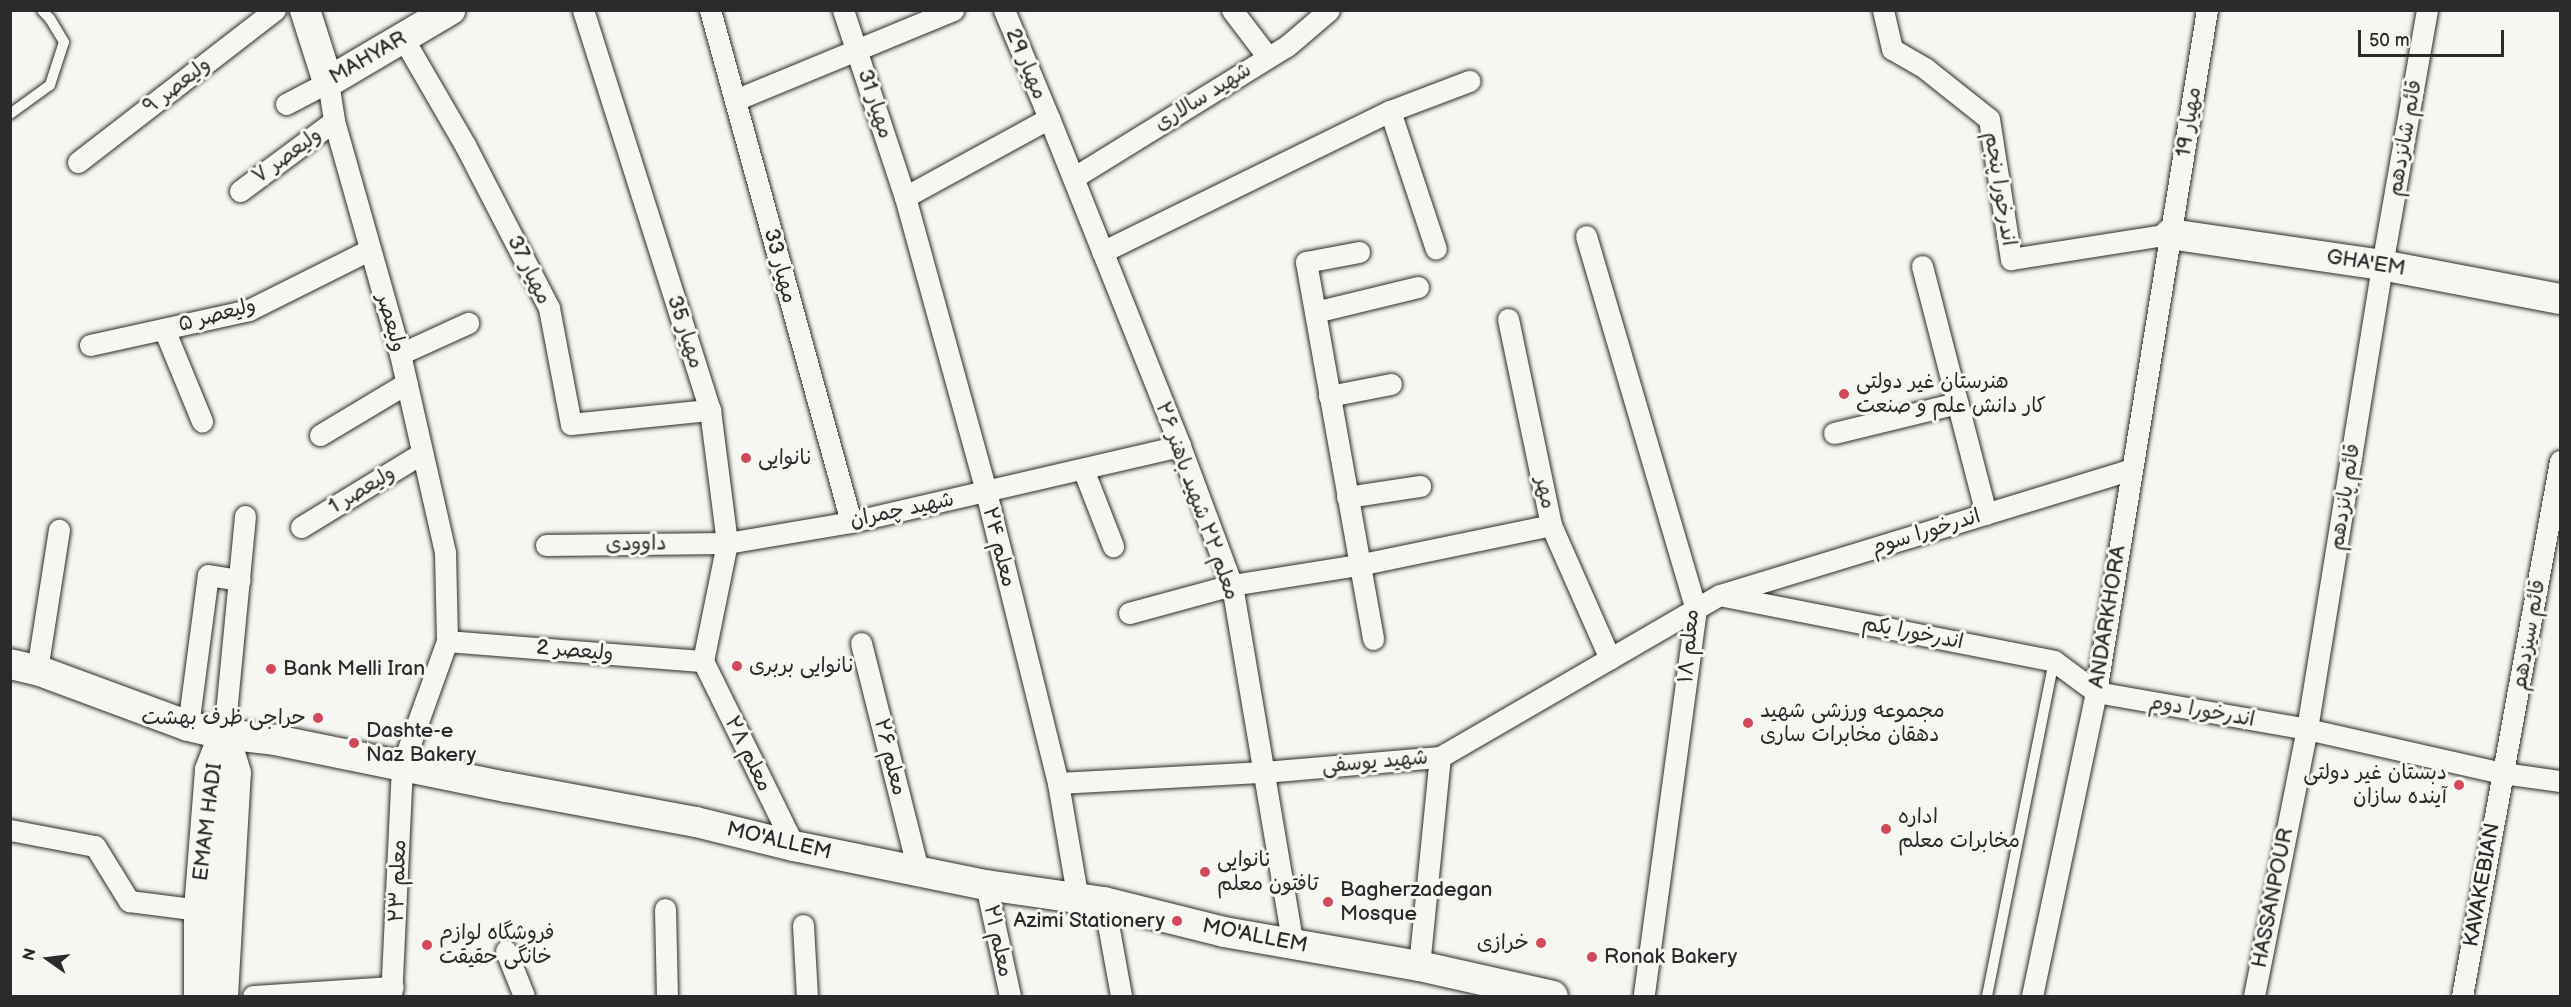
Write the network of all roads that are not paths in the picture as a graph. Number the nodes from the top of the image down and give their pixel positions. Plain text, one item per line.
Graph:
1 (42, 10) edge
2 (275, 10) edge
3 (305, 10) edge
4 (450, 10) edge
5 (583, 10) edge
6 (710, 10) edge
7 (843, 10) edge
8 (953, 10) edge
9 (1004, 10) edge
10 (1232, 10) edge
11 (1329, 10) edge
12 (1882, 10) edge
13 (2207, 10) edge
14 (2427, 10) edge
15 (403, 38) junction
16 (858, 50) junction
17 (1267, 56) junction
18 (1469, 81) dead end
19 (328, 82) junction
20 (735, 100) junction
21 (286, 104) dead end
22 (1390, 111) junction
23 (10, 114) edge
24 (1049, 118) junction
25 (334, 122) junction
26 (78, 162) dead end
27 (1073, 178) junction
28 (240, 191) dead end
29 (905, 197) junction
30 (2170, 234) junction
31 (1586, 236) dead end
32 (1436, 249) dead end
33 (369, 250) junction
34 (1102, 252) junction
35 (1359, 252) dead end
36 (2382, 265) junction
37 (1922, 266) dead end
38 (1418, 287) dead end
39 (2560, 299) edge
40 (1315, 312) junction
41 (1508, 319) dead end
42 (468, 323) dead end
43 (164, 329) junction
44 (90, 345) dead end
45 (400, 354) junction
46 (407, 382) junction
47 (1391, 384) dead end
48 (1329, 396) junction
49 (1957, 402) junction
50 (710, 410) junction
51 (202, 421) dead end
52 (1834, 433) dead end
53 (320, 435) dead end
54 (1180, 446) junction
55 (422, 453) junction
56 (2560, 461) edge
57 (1083, 469) junction
58 (2131, 469) junction
59 (1420, 486) dead end
60 (986, 492) junction
61 (1347, 497) junction
62 (1986, 514) junction
63 (245, 516) dead end
64 (851, 522) junction
65 (1551, 525) junction
66 (302, 527) dead end
67 (59, 530) dead end
68 (727, 543) junction
69 (546, 545) dead end
70 (1113, 546) dead end
71 (1358, 565) junction
72 (240, 580) junction
73 (1232, 585) junction
74 (1720, 595) junction
75 (1696, 609) junction
76 (1129, 613) dead end
77 (1373, 639) dead end
78 (447, 641) junction
79 (861, 643) dead end
80 (1610, 659) junction
81 (703, 661) junction
82 (2054, 661) junction
83 (24, 667) edge
84 (2096, 692) junction
85 (188, 726) junction
86 (2307, 729) junction
87 (224, 734) junction
88 (1440, 757) junction
89 (402, 766) junction
90 (1264, 772) junction
91 (2503, 773) junction
92 (2560, 781) edge
93 (1058, 783) junction
94 (10, 830) edge
95 (794, 846) junction
96 (918, 870) junction
97 (986, 885) junction
98 (1091, 901) junction
99 (665, 909) dead end
100 (199, 910) junction
101 (803, 925) dead end
102 (1293, 944) junction
103 (506, 951) dead end
104 (1419, 966) junction
105 (392, 992) edge
106 (199, 996) edge
107 (223, 996) edge
108 (253, 996) edge
109 (524, 996) edge
110 (667, 996) edge
111 (807, 996) edge
112 (1010, 996) edge
113 (1121, 996) edge
114 (1553, 996) edge
115 (1644, 996) edge
116 (1987, 996) edge
117 (2032, 996) edge
118 (2254, 996) edge
119 (2462, 996) edge

1 - 23 lane
2 - 26 street, ولیعصر ۹
3 - 19 main road, ولیعصر
4 - 15 main road, MAHYAR
5 - 50 street, مهیار 35
6 - 20 street, مهیار 33
7 - 16 street, مهیار 31
8 - 16 street
9 - 24 street, مهیار 29
10 - 17 street
11 - 17 street, شهید سالاری
12 - 30 street, اندرخورا پنجم
13 - 30 street, مهیار 19
14 - 36 street, قائم شانزدهم
15 - 19 main road, MAHYAR
15 - 50 street, مهیار 37
16 - 20 street
16 - 29 street, مهیار 31
17 - 27 street, شهید سالاری
18 - 22 street
19 - 21 street, MAHYAR
19 - 25 street, ولیعصر
20 - 64 street, مهیار 33
22 - 32 street
22 - 34 street
24 - 27 street, مهیار 29
24 - 29 street
25 - 28 street, ولیعصر ۷
25 - 33 street, ولیعصر
27 - 34 street, معلم ۲۲ شهید باهنر ۲۶
29 - 60 street, معلم ۲۴
30 - 36 main road, GHA'EM
30 - 58 street, ANDARKHORA
31 - 75 street, معلم ۱۸
33 - 43 street, ولیعصر ۵
33 - 45 street, ولیعصر
34 - 54 street, معلم ۲۲ شهید باهنر ۲۶
35 - 40 street
36 - 39 main road, GHA'EM
36 - 86 street, قائم پانزدهم
37 - 49 street
38 - 40 street
40 - 48 street
41 - 65 street, مهر
42 - 45 street
43 - 44 street, ولیعصر ۵
43 - 51 street
45 - 46 street, ولیعصر
46 - 53 street
46 - 55 street, ولیعصر
47 - 48 street
48 - 61 street
49 - 52 street
49 - 62 street
50 - 68 street, مهیار 35
54 - 57 street, شهید چمران
54 - 73 street, معلم ۲۲ شهید باهنر ۲۶
55 - 66 street, ولیعصر 1
55 - 78 street, ولیعصر
56 - 91 street, قائم سیزدهم
57 - 60 street, شهید چمران
57 - 70 street
58 - 62 street, اندرخورا سوم
58 - 84 street, ANDARKHORA
59 - 61 street
60 - 64 street, شهید چمران
60 - 93 street, معلم ۲۴
61 - 71 street
62 - 74 street, اندرخورا سوم
63 - 72 street
64 - 68 street, شهید چمران
65 - 71 street
65 - 80 street, مهر
67 - 83 street
68 - 69 street, داوودی
68 - 81 street, مهیار 35
71 - 73 street
71 - 77 street
72 - 85 street
72 - 87 street
73 - 76 street
73 - 90 street, معلم ۲۲ شهید باهنر ۲۶
74 - 75 street, شهید یوسفی
74 - 82 street, اندرخورا یکم
75 - 80 street, شهید یوسفی
75 - 115 street, معلم ۱۸
78 - 81 street, ولیعصر 2
78 - 89 street, معلم ۲۳
79 - 96 street, معلم ۲۶
80 - 88 street, شهید یوسفی
81 - 95 street, معلم ۲۸
82 - 84 street, اندرخورا یکم
82 - 116 lane
83 - 85 main road, MO'ALLEM
84 - 86 street, اندرخورا دوم
84 - 117 street, ANDARKHORA
85 - 87 main road, MO'ALLEM
86 - 91 street, اندرخورا دوم
86 - 118 street, HASSANPOUR
87 - 89 main road, MO'ALLEM
87 - 100 main road, EMAM HADI
87 - 107 main road, EMAM HADI
88 - 90 street, شهید یوسفی
88 - 104 street
89 - 95 main road, MO'ALLEM
89 - 105 street, معلم ۲۳
90 - 93 street, شهید یوسفی
90 - 102 street, معلم ۲۲ شهید باهنر ۲۶
91 - 92 street, اندرخورا دوم
91 - 119 street, KAVAKEBIAN
93 - 98 street, معلم ۲۴
94 - 100 street
95 - 96 main road, MO'ALLEM
96 - 97 main road, MO'ALLEM
97 - 98 main road, MO'ALLEM
97 - 112 street, معلم ۲۱
98 - 102 main road, MO'ALLEM
98 - 113 street, معلم ۲۴
99 - 110 street
100 - 106 main road, EMAM HADI
101 - 111 street
102 - 104 main road, MO'ALLEM
103 - 109 street
104 - 114 main road, MO'ALLEM
105 - 108 street

